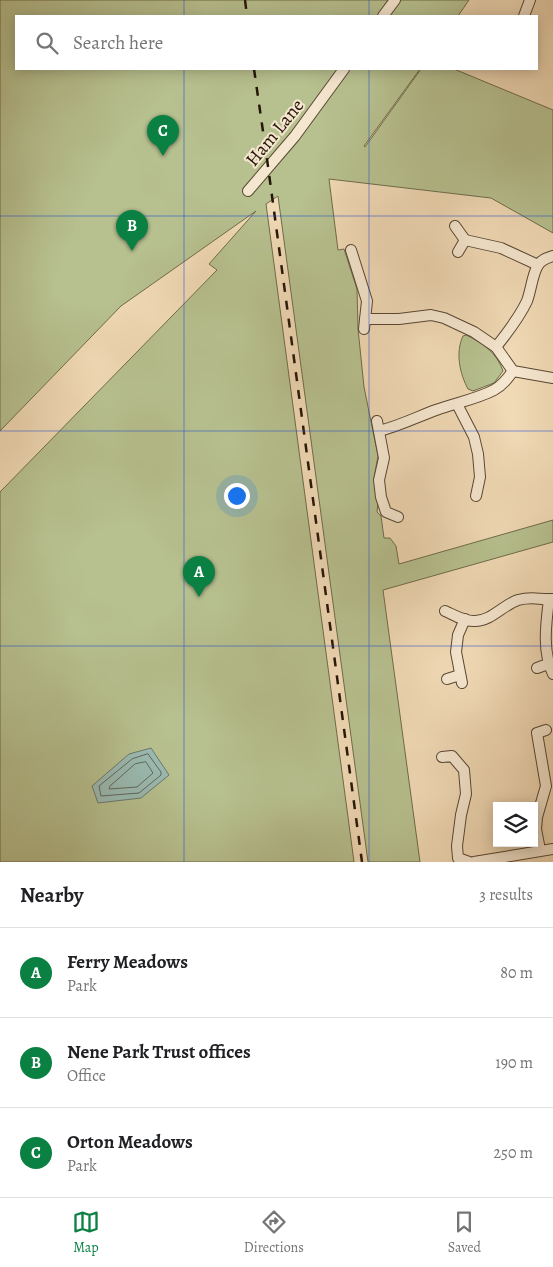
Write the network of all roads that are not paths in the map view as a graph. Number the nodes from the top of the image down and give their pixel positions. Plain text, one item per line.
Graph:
1 (395, 0) edge
2 (530, 0) edge
3 (384, 15) edge
4 (524, 15) edge
5 (343, 70) edge
6 (248, 192) dead end
7 (455, 226) dead end
8 (465, 240) junction
9 (351, 250) dead end
10 (458, 252) dead end
11 (553, 256) edge
12 (538, 265) junction
13 (496, 347) junction
14 (513, 370) junction
15 (553, 378) edge
16 (458, 404) junction
17 (476, 496) dead end
18 (398, 516) dead end
19 (551, 599) edge
20 (445, 611) dead end
21 (465, 619) junction
22 (537, 668) dead end
23 (551, 669) edge
24 (447, 679) dead end
25 (537, 733) dead end
26 (450, 754) dead end
27 (553, 848) edge
28 (540, 850) junction
29 (469, 862) edge
30 (474, 862) edge

1 - 3 street
2 - 4 street
5 - 6 street, Ham Lane
7 - 8 street
8 - 10 street
8 - 12 street
9 - 13 street
11 - 12 street
12 - 13 street
13 - 14 street
14 - 15 street
14 - 16 street
16 - 17 street
16 - 18 street
19 - 21 street
19 - 23 street
20 - 21 street
21 - 24 street
22 - 23 street
25 - 28 street
26 - 29 street
27 - 28 street
28 - 30 street

